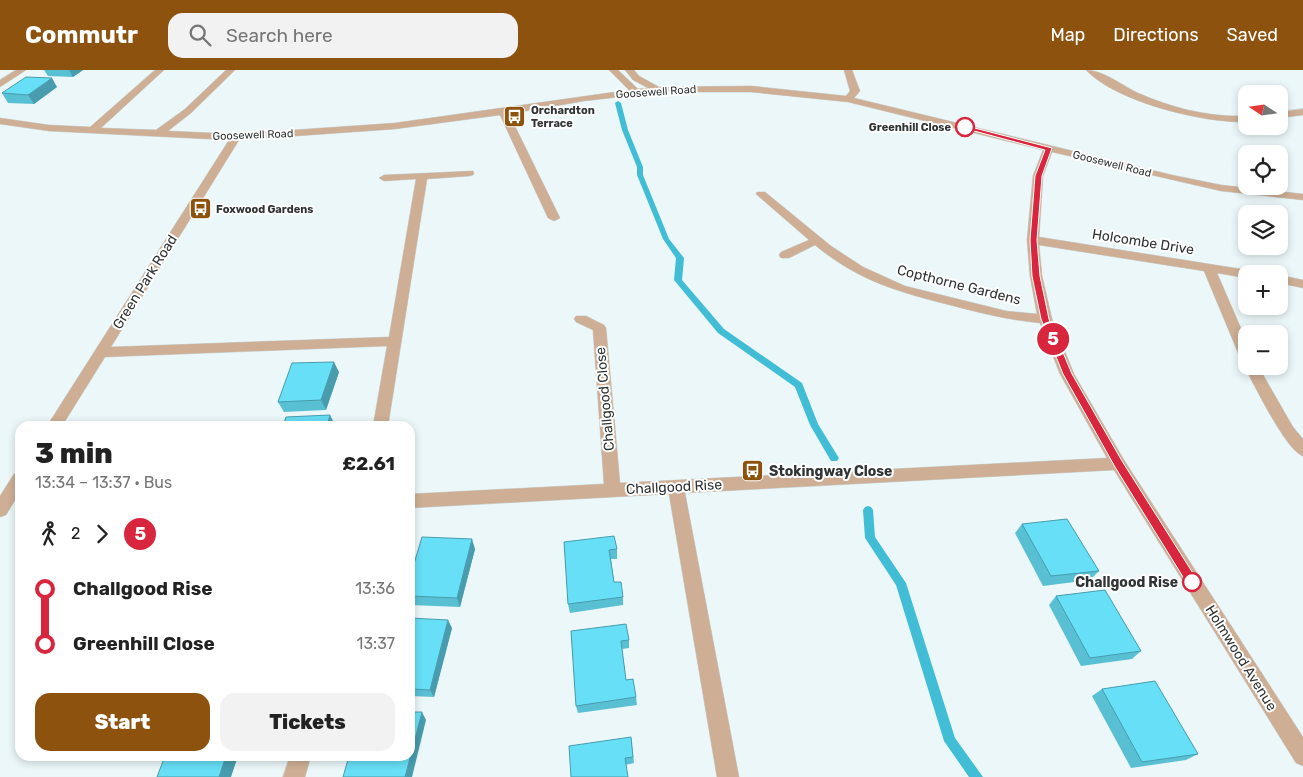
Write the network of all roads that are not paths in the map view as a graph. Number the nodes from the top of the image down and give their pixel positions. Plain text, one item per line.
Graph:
1 (22, 70) edge
2 (160, 70) edge
3 (231, 70) edge
4 (614, 70) edge
5 (629, 70) edge
6 (848, 70) edge
7 (1090, 70) edge
8 (0, 84) edge
9 (658, 90) dead end
10 (635, 91) dead end
11 (848, 98) junction
12 (503, 112) junction
13 (1303, 112) edge
14 (1288, 114) edge
15 (1238, 119) edge
16 (0, 121) edge
17 (15, 124) junction
18 (92, 130) junction
19 (0, 134) edge
20 (156, 134) junction
21 (236, 137) junction
22 (1048, 148) junction
23 (469, 173) dead end
24 (422, 176) junction
25 (384, 178) dead end
26 (761, 194) dead end
27 (1303, 197) edge
28 (554, 218) dead end
29 (817, 240) junction
30 (1033, 240) junction
31 (785, 254) dead end
32 (1209, 268) junction
33 (1238, 272) edge
34 (1288, 281) edge
35 (1303, 284) edge
36 (581, 319) dead end
37 (1045, 319) junction
38 (1238, 336) edge
39 (394, 341) junction
40 (101, 352) junction
41 (1256, 375) edge
42 (57, 421) edge
43 (382, 421) edge
44 (1303, 450) edge
45 (1118, 464) junction
46 (676, 486) junction
47 (15, 487) edge
48 (613, 490) junction
49 (415, 501) edge
50 (0, 510) edge
51 (1303, 756) edge
52 (299, 761) edge
53 (294, 777) edge
54 (728, 777) edge

1 - 8 street
2 - 18 street
3 - 20 street
4 - 10 street
5 - 9 street
6 - 11 street
7 - 15 street
11 - 12 street, Goosewell Road
11 - 22 street, Goosewell Road
12 - 21 street, Goosewell Road
12 - 28 street
13 - 14 street
16 - 17 street, Goosewell Road
17 - 18 street, Goosewell Road
17 - 19 street
18 - 20 street, Goosewell Road
20 - 21 street, Goosewell Road
21 - 40 street, Green Park Road
22 - 27 street, Goosewell Road
22 - 30 street, Holmwood Avenue
23 - 24 street
24 - 25 street
24 - 39 street
26 - 29 street, Copthorne Gardens
29 - 31 street
29 - 37 street, Copthorne Gardens
30 - 32 street, Holcombe Drive
30 - 37 street, Holmwood Avenue
32 - 33 street, Holcombe Drive
32 - 38 street
34 - 35 street
36 - 48 street, Challgood Close
37 - 45 street, Holmwood Avenue
39 - 40 street
39 - 43 street
40 - 42 street, Green Park Road
41 - 44 street
45 - 46 street, Challgood Rise
45 - 51 street, Holmwood Avenue
46 - 48 street, Challgood Rise
46 - 54 street
47 - 50 street
48 - 49 street, Challgood Rise
52 - 53 street

